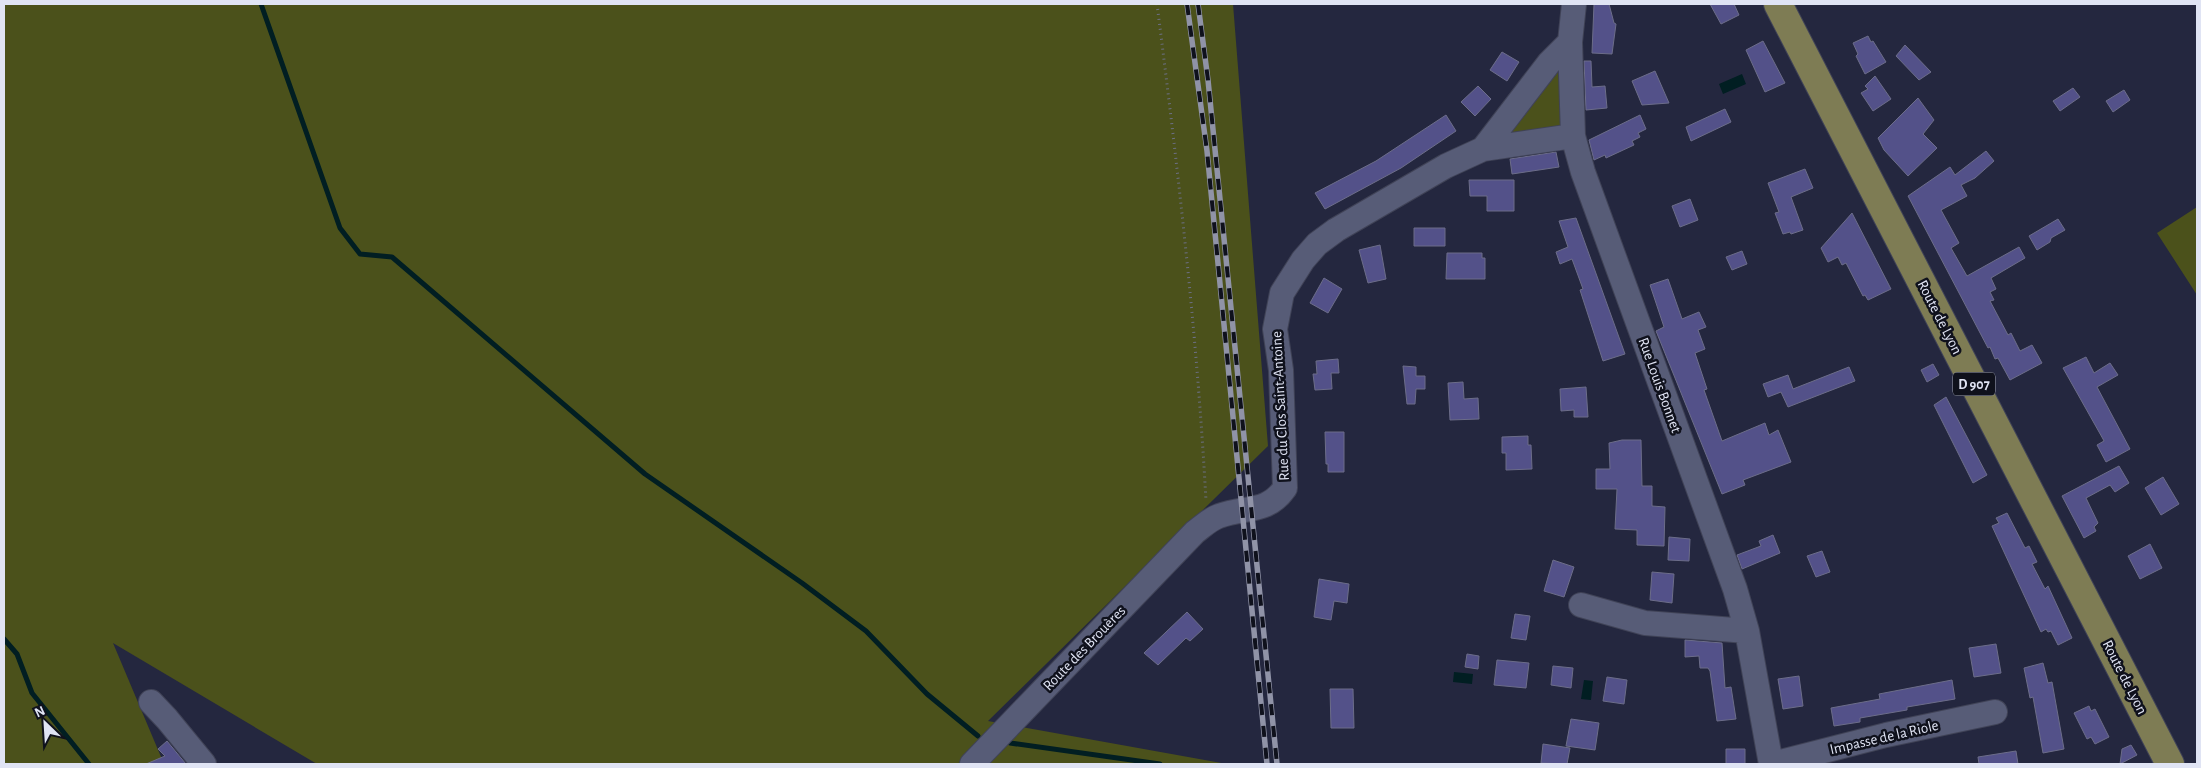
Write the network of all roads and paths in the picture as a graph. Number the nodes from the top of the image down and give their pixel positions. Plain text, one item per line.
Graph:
1 (1157, 4) edge
2 (1574, 4) edge
3 (1778, 4) edge
4 (1570, 42) junction
5 (1574, 136) junction
6 (1483, 149) junction
7 (1202, 527) junction
8 (1581, 605) dead end
9 (1747, 631) junction
10 (151, 702) dead end
11 (1995, 712) dead end
12 (204, 764) edge
13 (972, 764) edge
14 (1772, 764) edge
15 (2170, 764) edge

1 - 7 path
2 - 4 street, Rue Louis Bonnet
3 - 15 main road, Route de Lyon / D 907
4 - 5 street, Rue Louis Bonnet
4 - 6 street, Rue du Clos Saint-Antoine
5 - 6 street, Rue du Clos Saint-Antoine
5 - 9 street, Rue Louis Bonnet
6 - 7 street, Rue du Clos Saint-Antoine
7 - 13 street, Route des Brouères
8 - 9 street
9 - 14 street, Rue Louis Bonnet
10 - 12 street
11 - 14 street, Impasse de la Riole

